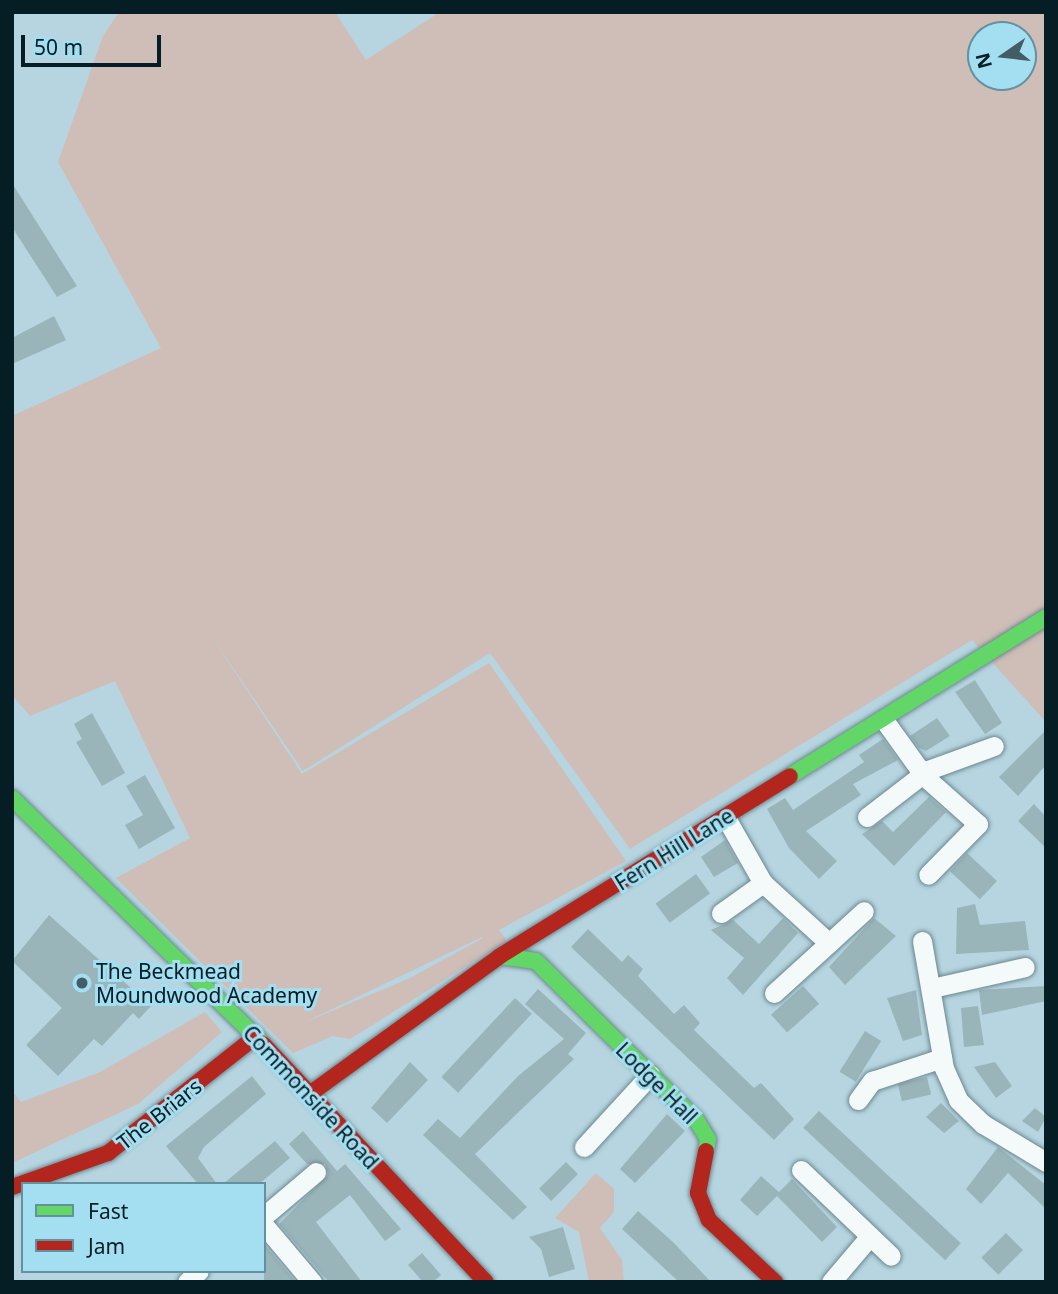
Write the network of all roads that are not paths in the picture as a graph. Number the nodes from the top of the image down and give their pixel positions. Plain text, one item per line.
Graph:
1 (1046, 617) edge
2 (884, 720) junction
3 (994, 746) dead end
4 (923, 774) junction
5 (12, 798) edge
6 (867, 817) dead end
7 (726, 818) junction
8 (928, 876) dead end
9 (763, 883) junction
10 (864, 911) dead end
11 (721, 913) dead end
12 (922, 941) dead end
13 (830, 943) junction
14 (500, 956) junction
15 (1024, 967) dead end
16 (932, 988) junction
17 (774, 993) dead end
18 (256, 1035) junction
19 (942, 1058) junction
20 (650, 1075) junction
21 (311, 1093) junction
22 (858, 1100) dead end
23 (584, 1147) dead end
24 (1046, 1162) edge
25 (801, 1170) dead end
26 (316, 1172) dead end
27 (26, 1182) edge
28 (266, 1214) edge
29 (266, 1227) edge
30 (870, 1236) junction
31 (891, 1256) dead end
32 (312, 1282) edge
33 (486, 1282) edge
34 (775, 1282) edge
35 (831, 1282) edge

1 - 2 street, Fern Hill Lane
2 - 4 street
2 - 7 street, Fern Hill Lane
3 - 4 street
4 - 6 street
4 - 8 street
5 - 18 street, Commonside Road
7 - 9 street
7 - 14 street, Fern Hill Lane
9 - 11 street
9 - 13 street
10 - 13 street
12 - 16 street
13 - 17 street
14 - 20 street, Lodge Hall
14 - 21 street, Fern Hill Lane
15 - 16 street
16 - 19 street
18 - 21 street, Commonside Road
18 - 27 street, The Briars
19 - 22 street
19 - 24 street
20 - 23 street
20 - 34 street, Lodge Hall
21 - 33 street, Commonside Road
25 - 30 street
26 - 28 street
29 - 32 street
30 - 31 street
30 - 35 street

